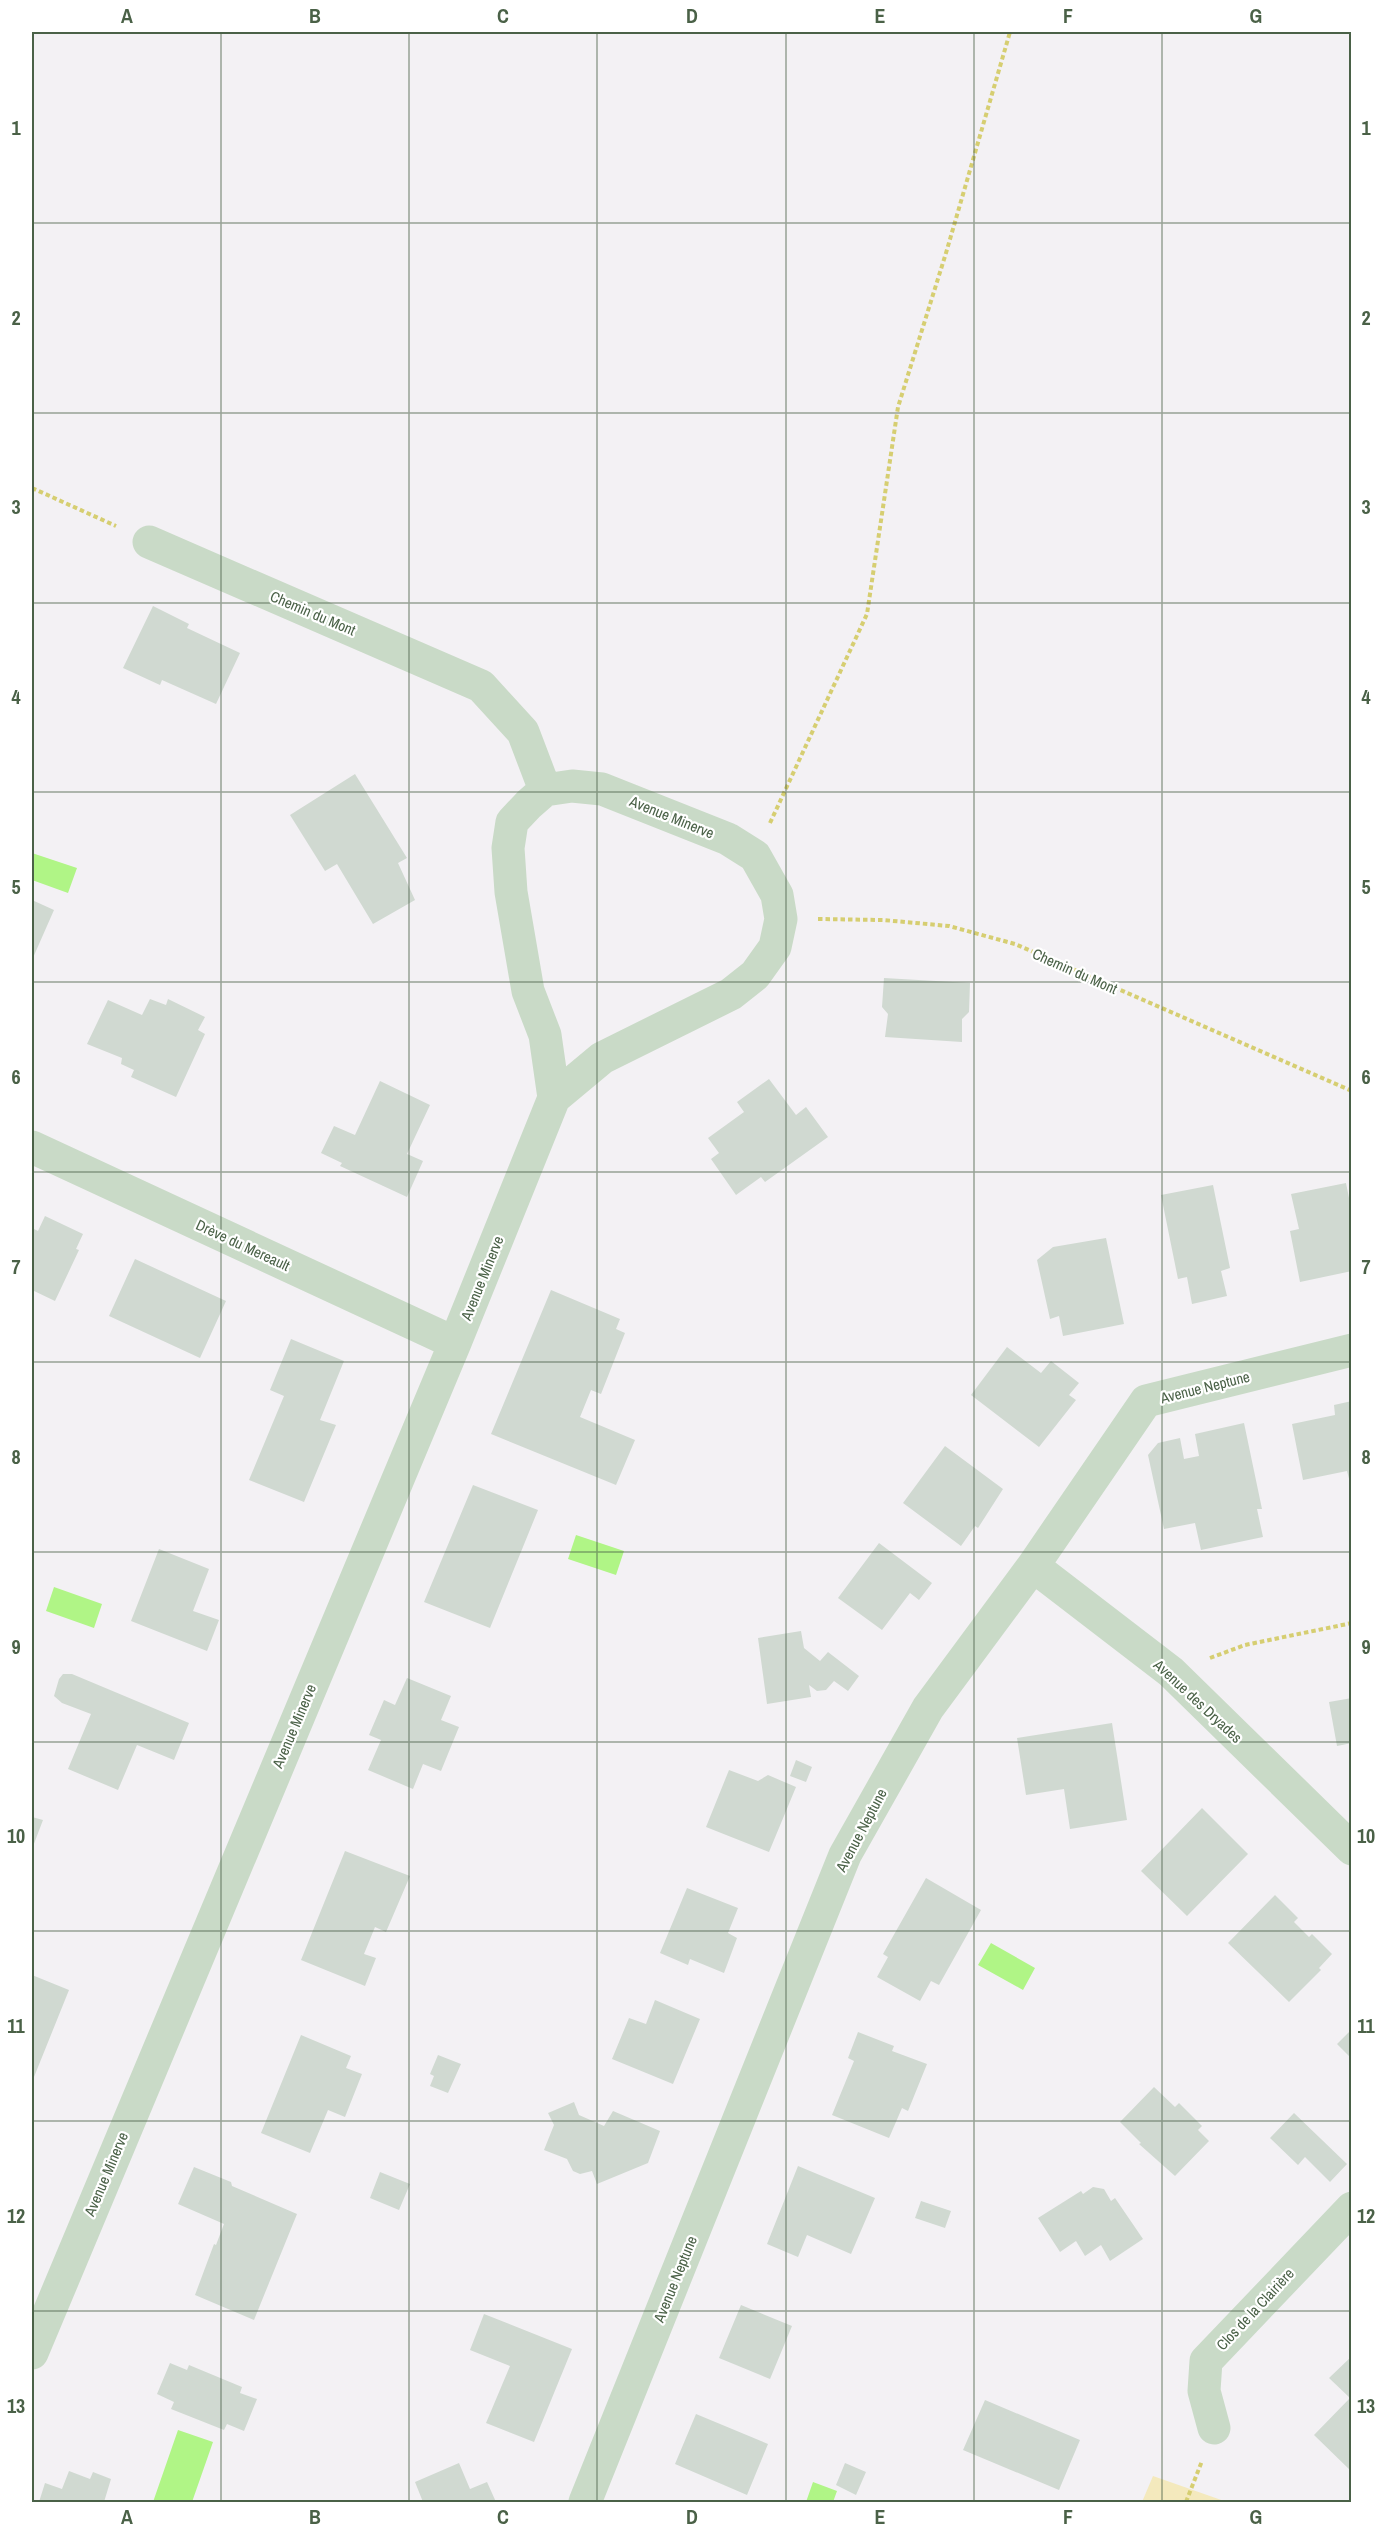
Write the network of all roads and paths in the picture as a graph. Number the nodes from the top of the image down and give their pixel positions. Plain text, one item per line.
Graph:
1 (1010, 32) edge
2 (32, 488) edge
3 (149, 542) joint
4 (545, 790) junction
5 (755, 856) junction
6 (781, 919) junction
7 (1352, 1091) edge
8 (554, 1098) junction
9 (32, 1147) edge
10 (455, 1343) junction
11 (1352, 1350) edge
12 (1033, 1566) junction
13 (1352, 1623) edge
14 (1172, 1672) junction
15 (1352, 1849) edge
16 (1352, 2208) edge
17 (32, 2353) edge
18 (1214, 2428) joint
19 (585, 2502) edge
20 (1186, 2502) edge

1 - 5 path
2 - 3 path
3 - 4 street, Chemin du Mont
4 - 5 street, Avenue Minerve
4 - 8 street
5 - 6 street, Avenue Minerve
6 - 7 path, Chemin du Mont
6 - 8 street, Avenue Minerve
8 - 10 street, Avenue Minerve
9 - 10 street, Drève du Mereault
10 - 17 street, Avenue Minerve
11 - 12 street, Avenue Neptune
12 - 14 street, Avenue des Dryades
12 - 19 street, Avenue Neptune
13 - 14 path
14 - 15 street, Avenue des Dryades
16 - 18 street, Clos de la Clairière
18 - 20 path

